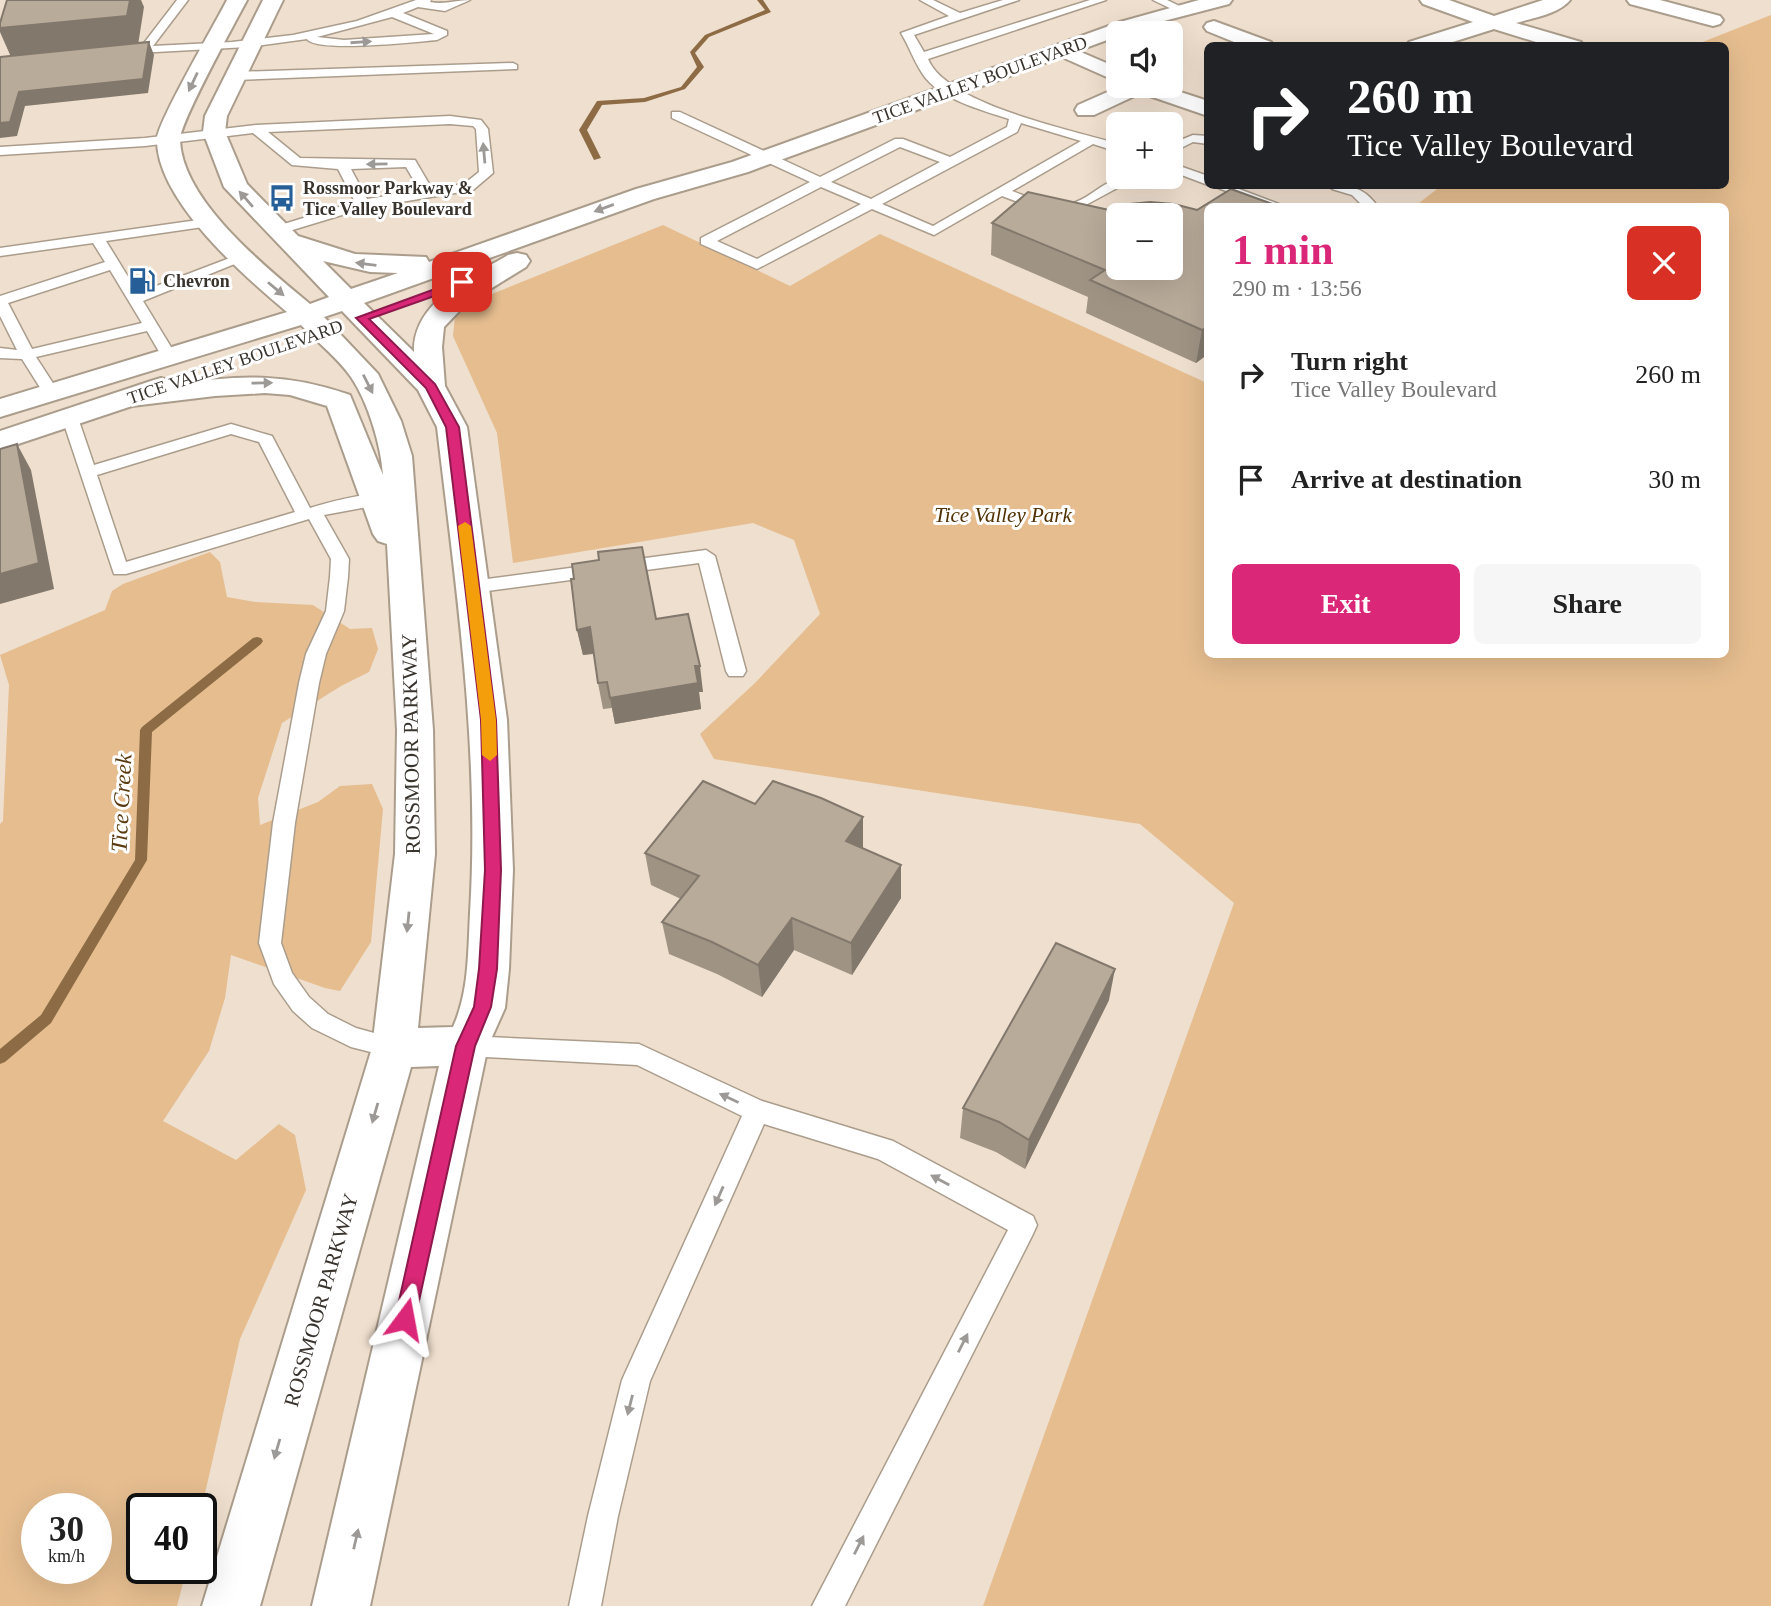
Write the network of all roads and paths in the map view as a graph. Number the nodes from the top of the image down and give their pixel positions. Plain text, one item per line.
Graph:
1 (183, 0) edge
2 (237, 0) edge
3 (274, 0) edge
4 (465, 0) edge
5 (947, 0) edge
6 (1101, 0) edge
7 (1158, 0) edge
8 (1222, 0) edge
9 (1430, 0) edge
10 (1560, 0) edge
11 (1637, 0) edge
12 (422, 2) edge
13 (929, 2) edge
14 (1015, 3) edge
15 (1184, 11) junction
16 (1034, 12) dead end
17 (395, 14) junction
18 (959, 17) junction
19 (1046, 18) junction
20 (1713, 20) dead end
21 (1494, 23) junction
22 (1214, 27) dead end
23 (293, 37) junction
24 (1253, 42) edge
25 (1430, 42) edge
26 (1560, 42) edge
27 (250, 44) junction
28 (211, 46) junction
29 (144, 50) junction
30 (1062, 50) junction
31 (105, 54) edge
32 (921, 57) junction
33 (513, 67) dead end
34 (1106, 70) edge
35 (235, 76) junction
36 (950, 89) junction
37 (1113, 98) edge
38 (1175, 98) edge
39 (1204, 108) edge
40 (1086, 110) dead end
41 (676, 115) dead end
42 (1016, 118) junction
43 (256, 129) junction
44 (215, 132) junction
45 (168, 138) junction
46 (1093, 139) junction
47 (1204, 139) edge
48 (1183, 141) edge
49 (1106, 144) edge
50 (0, 151) edge
51 (765, 158) junction
52 (951, 162) junction
53 (343, 164) junction
54 (1183, 172) edge
55 (1204, 179) edge
56 (823, 182) junction
57 (1106, 189) edge
58 (1229, 189) edge
59 (1347, 189) edge
60 (1000, 191) junction
61 (428, 194) junction
62 (871, 203) junction
63 (1268, 203) edge
64 (1367, 203) edge
65 (363, 204) junction
66 (212, 222) junction
67 (280, 235) junction
68 (97, 238) junction
69 (0, 251) edge
70 (511, 253) junction
71 (240, 259) junction
72 (113, 264) junction
73 (135, 299) junction
74 (353, 309) junction
75 (315, 323) junction
76 (151, 326) junction
77 (166, 352) junction
78 (0, 353) edge
79 (27, 355) junction
80 (431, 386) junction
81 (115, 389) junction
82 (52, 394) junction
83 (0, 408) edge
84 (70, 418) junction
85 (0, 441) edge
86 (88, 472) junction
87 (389, 498) junction
88 (310, 513) junction
89 (472, 587) junction
90 (736, 671) dead end
91 (466, 1046) junction
92 (394, 1048) junction
93 (757, 1111) junction
94 (231, 1606) edge
95 (341, 1606) edge
96 (585, 1606) edge
97 (828, 1606) edge

1 - 29 lane
2 - 28 street
3 - 27 street
4 - 12 lane
5 - 13 lane
6 - 19 lane
7 - 15 lane
8 - 15 street, TICE VALLEY BOULEVARD
9 - 21 street
10 - 21 street
11 - 20 street
12 - 17 lane
13 - 18 lane
14 - 18 lane
15 - 30 street, TICE VALLEY BOULEVARD
16 - 19 lane
17 - 23 lane
23 -> 17 lane
18 - 32 lane
19 - 32 lane
21 - 25 street
21 - 26 street
22 - 24 street
23 - 27 lane
27 - 28 lane
27 - 35 street
28 - 29 lane
28 -> 45 street
29 - 31 lane
30 - 34 street
30 - 36 street, TICE VALLEY BOULEVARD
32 - 36 lane
33 - 35 lane
35 - 44 street
36 - 42 lane
36 - 51 street, TICE VALLEY BOULEVARD
37 - 40 street
38 - 39 street
41 - 51 lane
42 - 46 lane
42 - 52 lane
43 - 44 lane
43 - 53 lane
61 -> 43 lane
44 - 45 lane
67 -> 44 street
45 - 50 lane
45 - 66 street, ROSSMOOR PARKWAY
46 - 49 lane
46 - 60 lane
47 - 48 lane
51 - 56 lane
51 - 70 street, TICE VALLEY BOULEVARD
52 - 56 lane
52 - 62 lane
61 -> 53 lane
53 - 65 lane
54 - 55 lane
56 - 62 lane
56 - 62 lane
57 - 60 lane
58 - 63 lane
59 - 64 lane
60 - 62 lane
61 - 65 lane
65 - 67 lane
66 - 68 lane
66 - 71 street, ROSSMOOR PARKWAY
70 -> 67 street
67 - 74 street
68 - 69 lane
68 - 72 lane
70 - 74 street, TICE VALLEY BOULEVARD
70 - 80 street
71 - 73 lane
71 -> 75 street, ROSSMOOR PARKWAY
71 - 77 street
72 - 73 lane
72 - 79 lane
73 - 76 lane
74 - 75 street, TICE VALLEY BOULEVARD
74 - 80 street
75 - 81 street, TICE VALLEY BOULEVARD
75 -> 87 street, ROSSMOOR PARKWAY
76 - 77 lane
76 - 79 lane
77 - 81 street
78 - 79 lane
79 - 82 lane
80 - 89 street
81 - 82 street, TICE VALLEY BOULEVARD
81 - 84 street, TICE VALLEY BOULEVARD
81 -> 87 street
82 - 83 street, TICE VALLEY BOULEVARD
84 - 85 street, TICE VALLEY BOULEVARD
84 - 86 lane
86 - 88 lane
86 - 88 lane
87 - 88 lane
87 -> 92 street, ROSSMOOR PARKWAY
88 - 92 lane
89 - 90 lane
89 - 91 street
91 - 92 street
93 -> 91 lane
95 -> 91 street
92 -> 94 street, ROSSMOOR PARKWAY
93 -> 96 lane
97 -> 93 lane

